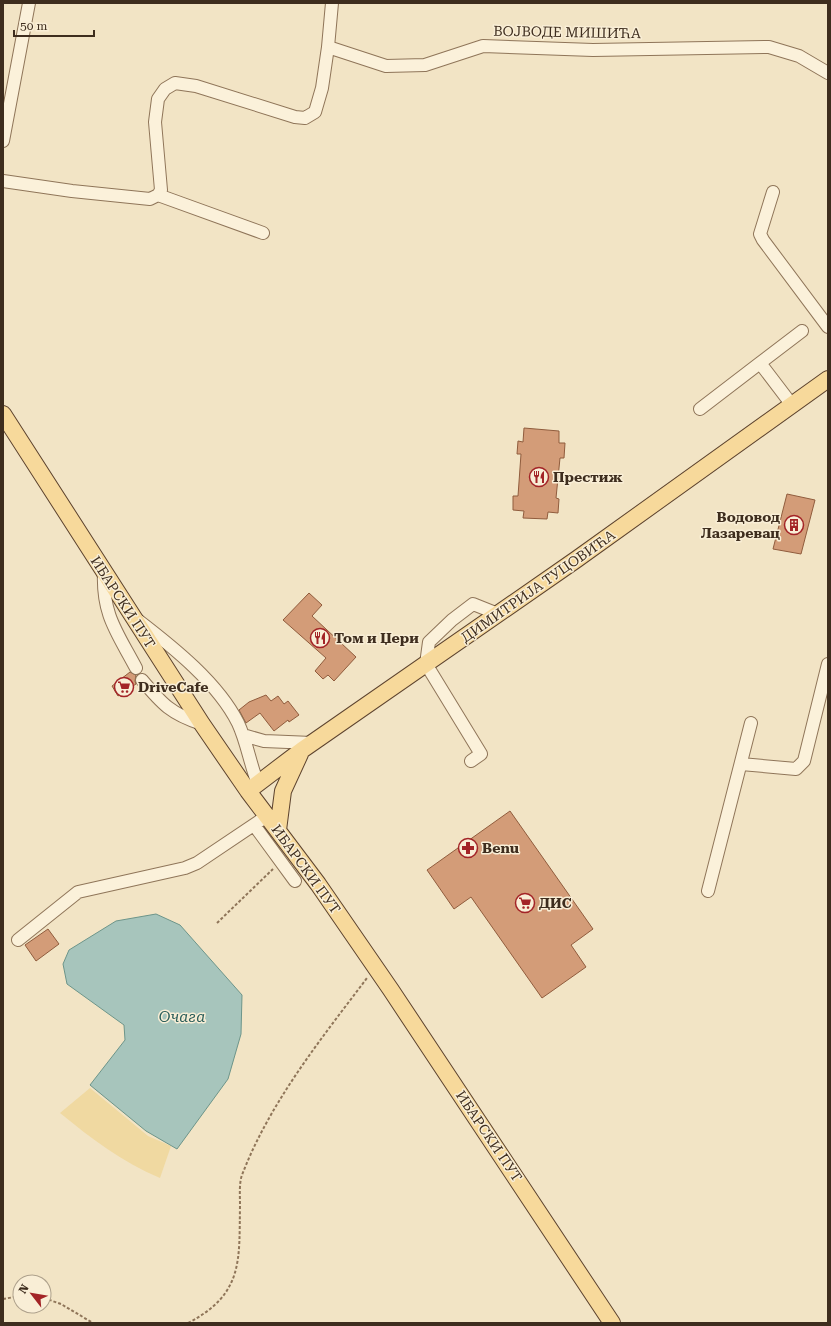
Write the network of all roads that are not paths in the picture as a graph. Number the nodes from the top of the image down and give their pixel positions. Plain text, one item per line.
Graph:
1 (29, 3) edge
2 (332, 3) edge
3 (328, 47) junction
4 (828, 73) edge
5 (3, 141) edge
6 (3, 181) edge
7 (773, 192) dead end
8 (158, 195) junction
9 (262, 233) dead end
10 (828, 328) edge
11 (802, 331) dead end
12 (760, 362) junction
13 (828, 379) edge
14 (792, 405) junction
15 (700, 409) dead end
16 (3, 414) edge
17 (104, 571) junction
18 (498, 614) junction
19 (133, 616) junction
20 (426, 664) junction
21 (828, 664) edge
22 (136, 668) dead end
23 (142, 680) dead end
24 (751, 723) dead end
25 (202, 724) junction
26 (243, 735) junction
27 (307, 747) junction
28 (471, 761) dead end
29 (741, 764) junction
30 (253, 787) junction
31 (261, 821) junction
32 (278, 830) junction
33 (295, 881) dead end
34 (708, 891) dead end
35 (18, 940) dead end
36 (612, 1323) edge

1 - 5 street
2 - 3 street
3 - 4 street, ВОЈВОДЕ МИШИЋА
3 - 8 street
6 - 8 street
7 - 10 street
8 - 9 street
11 - 12 street
12 - 14 street
12 - 15 street
13 - 14 main road, ДИМИТРИЈА ТУЦОВИЋА
14 - 18 main road, ДИМИТРИЈА ТУЦОВИЋА
16 - 17 main road, ИБАРСКИ ПУТ
17 - 19 main road, ИБАРСКИ ПУТ
17 - 22 street
18 - 20 main road, ДИМИТРИЈА ТУЦОВИЋА
18 - 20 street
19 - 25 main road, ИБАРСКИ ПУТ
19 - 26 street
20 - 27 main road, ДИМИТРИЈА ТУЦОВИЋА
20 - 28 street
21 - 29 street
23 - 25 street
24 - 29 street
25 - 30 main road, ИБАРСКИ ПУТ
26 - 27 street
26 - 30 street
27 - 30 main road, ДИМИТРИЈА ТУЦОВИЋА
27 - 32 main road
29 - 34 street
30 - 31 main road, ИБАРСКИ ПУТ
31 - 32 main road, ИБАРСКИ ПУТ
31 - 33 street
31 - 35 street
32 - 36 main road, ИБАРСКИ ПУТ

